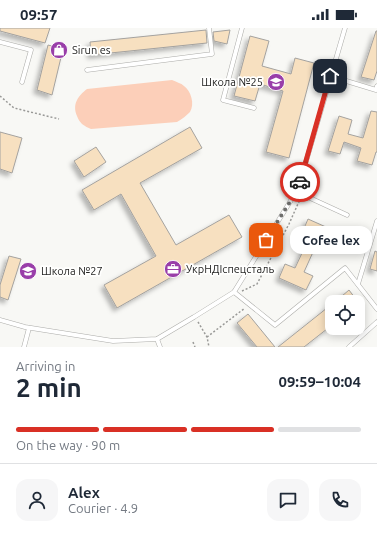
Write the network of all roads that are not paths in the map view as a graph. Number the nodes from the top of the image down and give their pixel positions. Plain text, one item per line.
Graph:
1 (209, 28) edge
2 (242, 28) edge
3 (345, 28) edge
4 (0, 42) edge
5 (87, 70) dead end
6 (330, 76) junction
7 (22, 82) dead end
8 (377, 86) edge
9 (254, 108) dead end
10 (299, 184) junction
11 (347, 215) dead end
12 (377, 221) edge
13 (358, 284) junction
14 (234, 292) junction
15 (377, 308) edge
16 (0, 320) edge
17 (377, 322) edge
18 (28, 328) junction
19 (157, 339) junction
20 (24, 347) edge
21 (160, 347) edge
22 (349, 347) edge

1 - 5 lane
2 - 9 lane
3 - 6 lane
4 - 7 lane
6 - 8 lane
6 - 10 lane
10 - 11 lane
10 - 14 lane
12 - 13 lane
13 - 14 lane
13 - 15 lane
14 - 19 lane
16 - 18 lane
17 - 22 lane
18 - 19 lane
18 - 20 lane
19 - 21 lane

